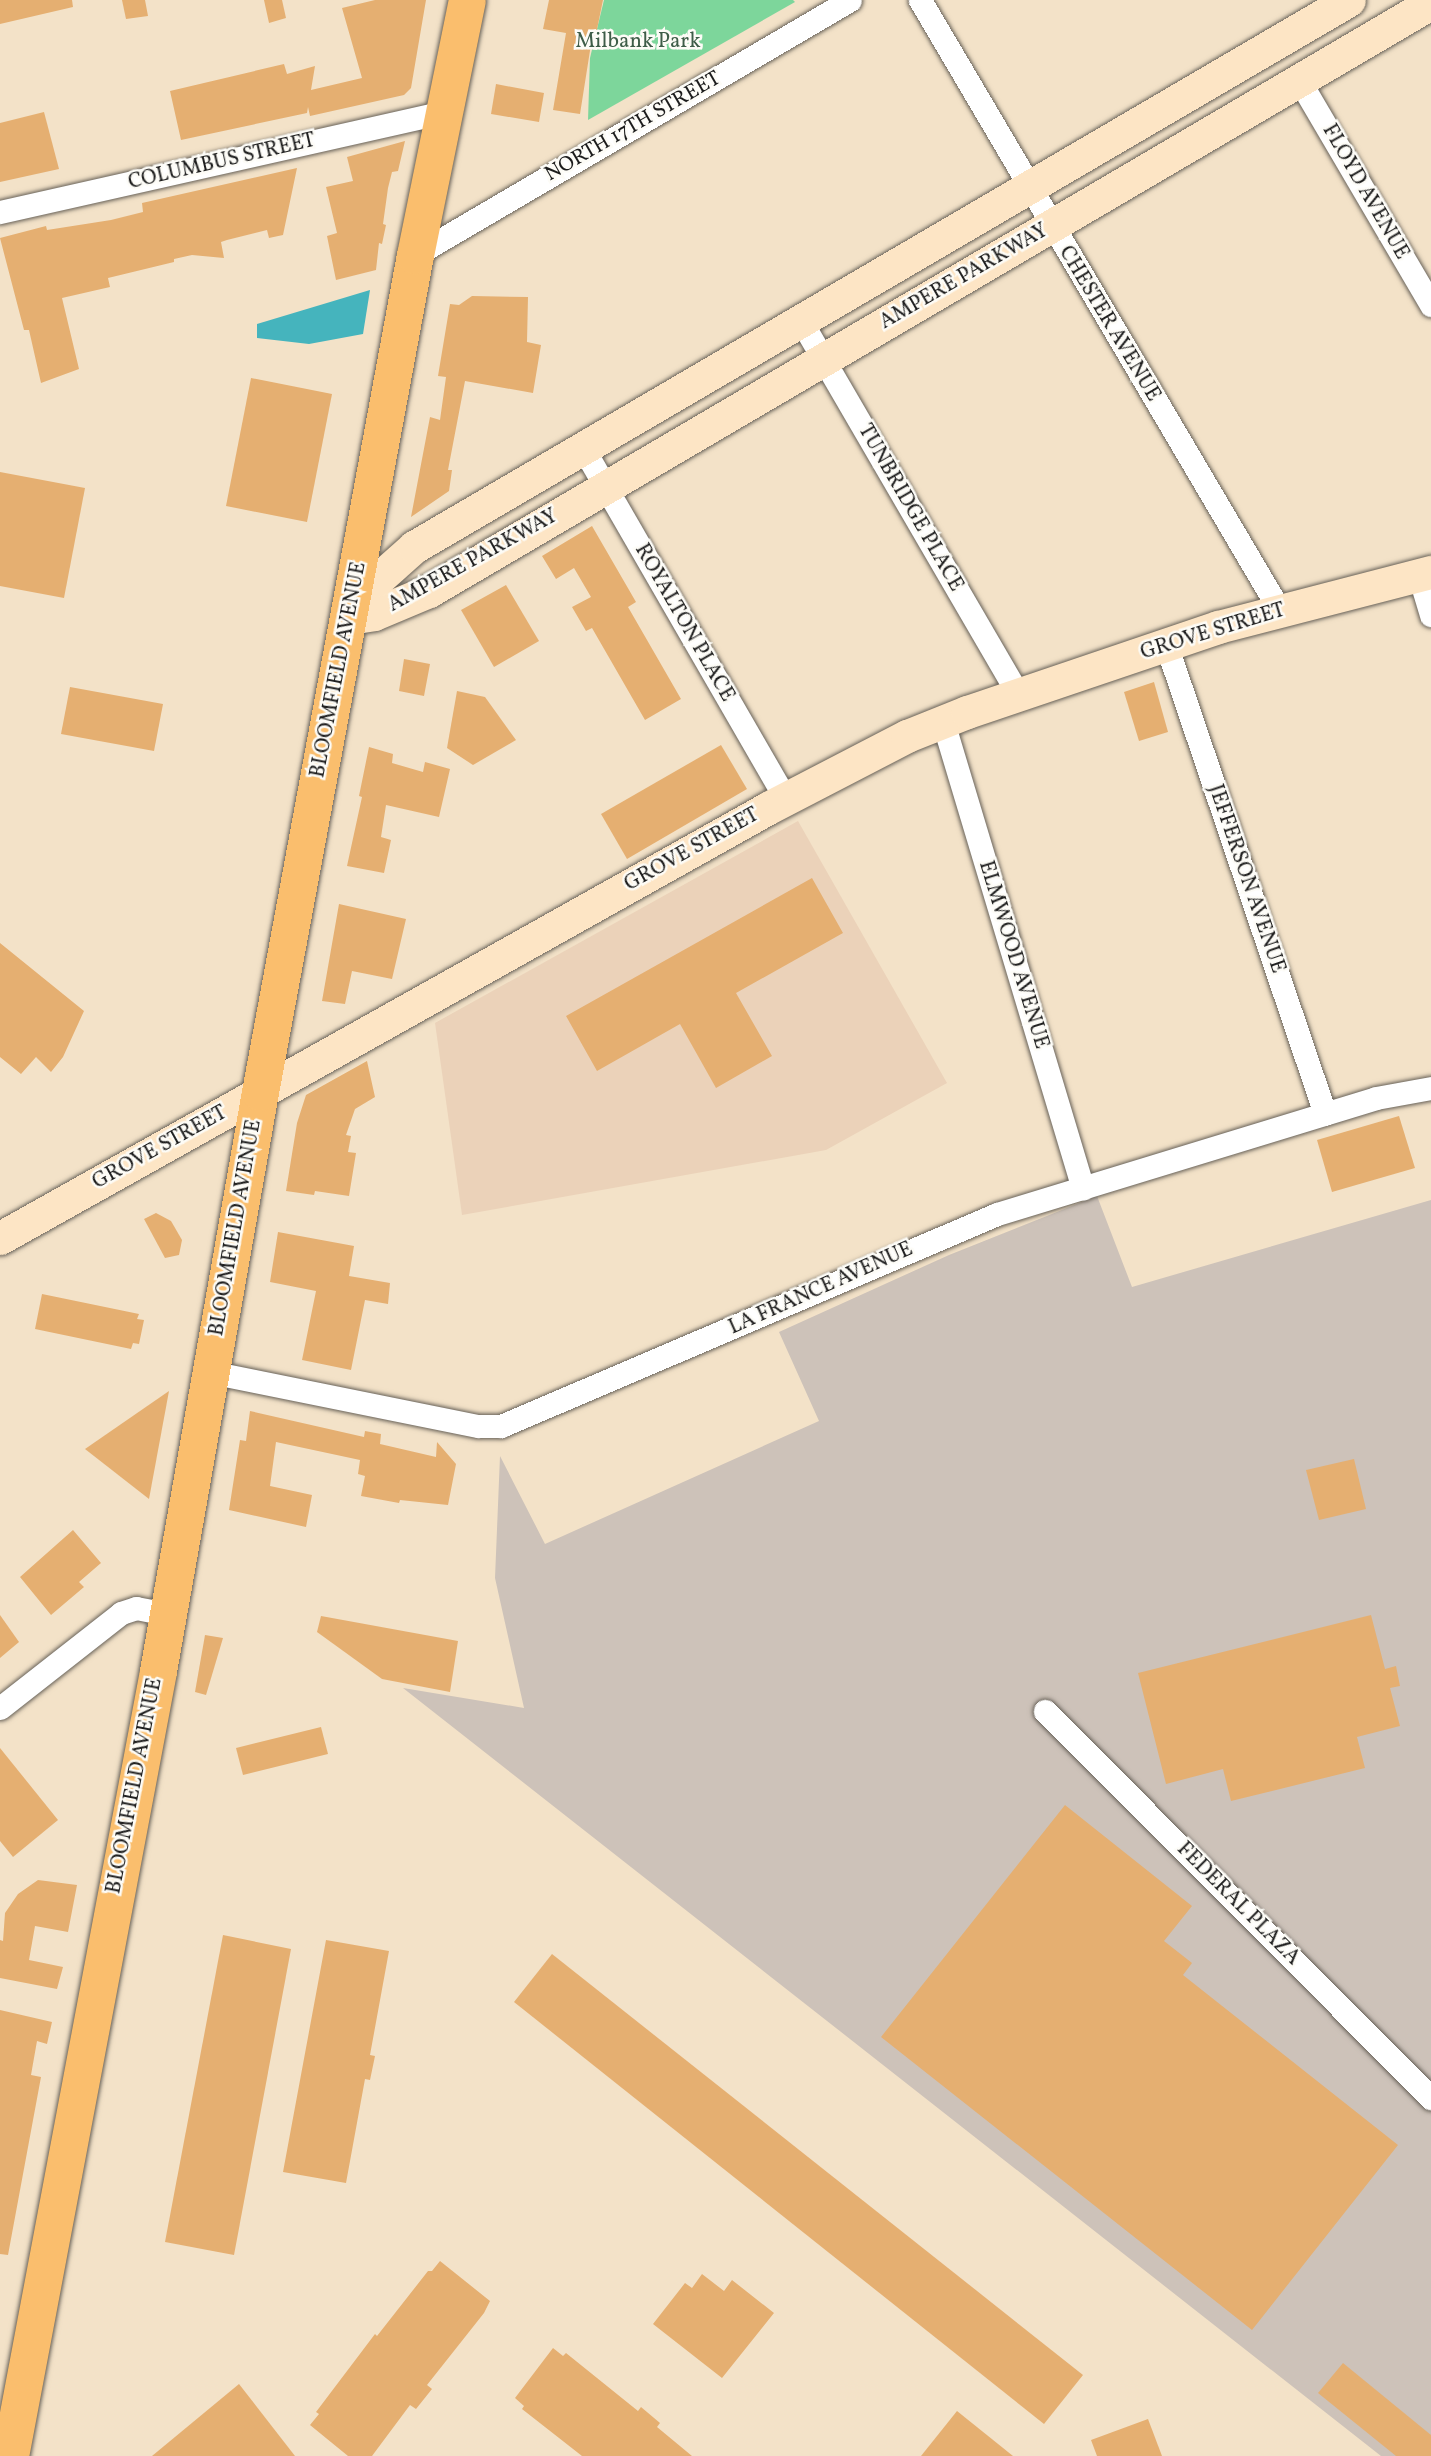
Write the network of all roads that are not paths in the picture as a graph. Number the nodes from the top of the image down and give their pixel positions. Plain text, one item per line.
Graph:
1 (467, 0) edge
2 (850, 0) edge
3 (920, 0) edge
4 (1349, 0) edge
5 (1431, 3) edge
6 (1299, 80) junction
7 (444, 112) junction
8 (1028, 188) junction
9 (0, 212) edge
10 (1051, 226) junction
11 (415, 255) junction
12 (1431, 305) edge
13 (801, 321) junction
14 (824, 359) junction
15 (583, 448) junction
16 (606, 487) junction
17 (1425, 574) edge
18 (1280, 611) junction
19 (1431, 615) edge
20 (349, 618) junction
21 (1166, 644) junction
22 (1019, 695) junction
23 (943, 722) junction
24 (785, 798) junction
25 (1431, 1088) edge
26 (260, 1091) junction
27 (1325, 1114) junction
28 (1083, 1188) junction
29 (0, 1238) edge
30 (210, 1372) junction
31 (167, 1614) junction
32 (0, 1708) edge
33 (1045, 1711) dead end
34 (1431, 2098) edge
35 (12, 2443) edge

1 - 7 main road, BLOOMFIELD AVENUE
2 - 11 street, NORTH 17TH STREET
3 - 8 street, CHESTER AVENUE
4 - 8 street, AMPERE PARKWAY
5 - 6 street, AMPERE PARKWAY
6 - 10 street, AMPERE PARKWAY
6 - 12 street, FLOYD AVENUE
7 - 9 street, COLUMBUS STREET
7 - 11 main road, BLOOMFIELD AVENUE
8 - 10 street, CHESTER AVENUE
8 - 13 street, AMPERE PARKWAY
10 - 14 street, AMPERE PARKWAY
10 - 18 street, CHESTER AVENUE
11 - 20 main road, BLOOMFIELD AVENUE
13 - 14 street, TUNBRIDGE PLACE
13 - 15 street, AMPERE PARKWAY
14 - 16 street, AMPERE PARKWAY
14 - 22 street, TUNBRIDGE PLACE
15 - 16 street, ROYALTON PLACE
15 - 20 street, AMPERE PARKWAY
16 - 20 street, AMPERE PARKWAY
16 - 24 street, ROYALTON PLACE
17 - 18 street, GROVE STREET
17 - 19 street
18 - 21 street, GROVE STREET
20 - 26 main road, BLOOMFIELD AVENUE
21 - 22 street, GROVE STREET
21 - 27 street, JEFFERSON AVENUE
22 - 23 street, GROVE STREET
23 - 24 street, GROVE STREET
23 - 28 street, ELMWOOD AVENUE
24 - 26 street, GROVE STREET
25 - 27 street, LA FRANCE AVENUE
26 - 29 street, GROVE STREET
26 - 30 main road, BLOOMFIELD AVENUE
27 - 28 street, LA FRANCE AVENUE
28 - 30 street, LA FRANCE AVENUE
30 - 31 main road, BLOOMFIELD AVENUE
31 - 32 street
31 - 35 main road, BLOOMFIELD AVENUE
33 - 34 street, FEDERAL PLAZA

